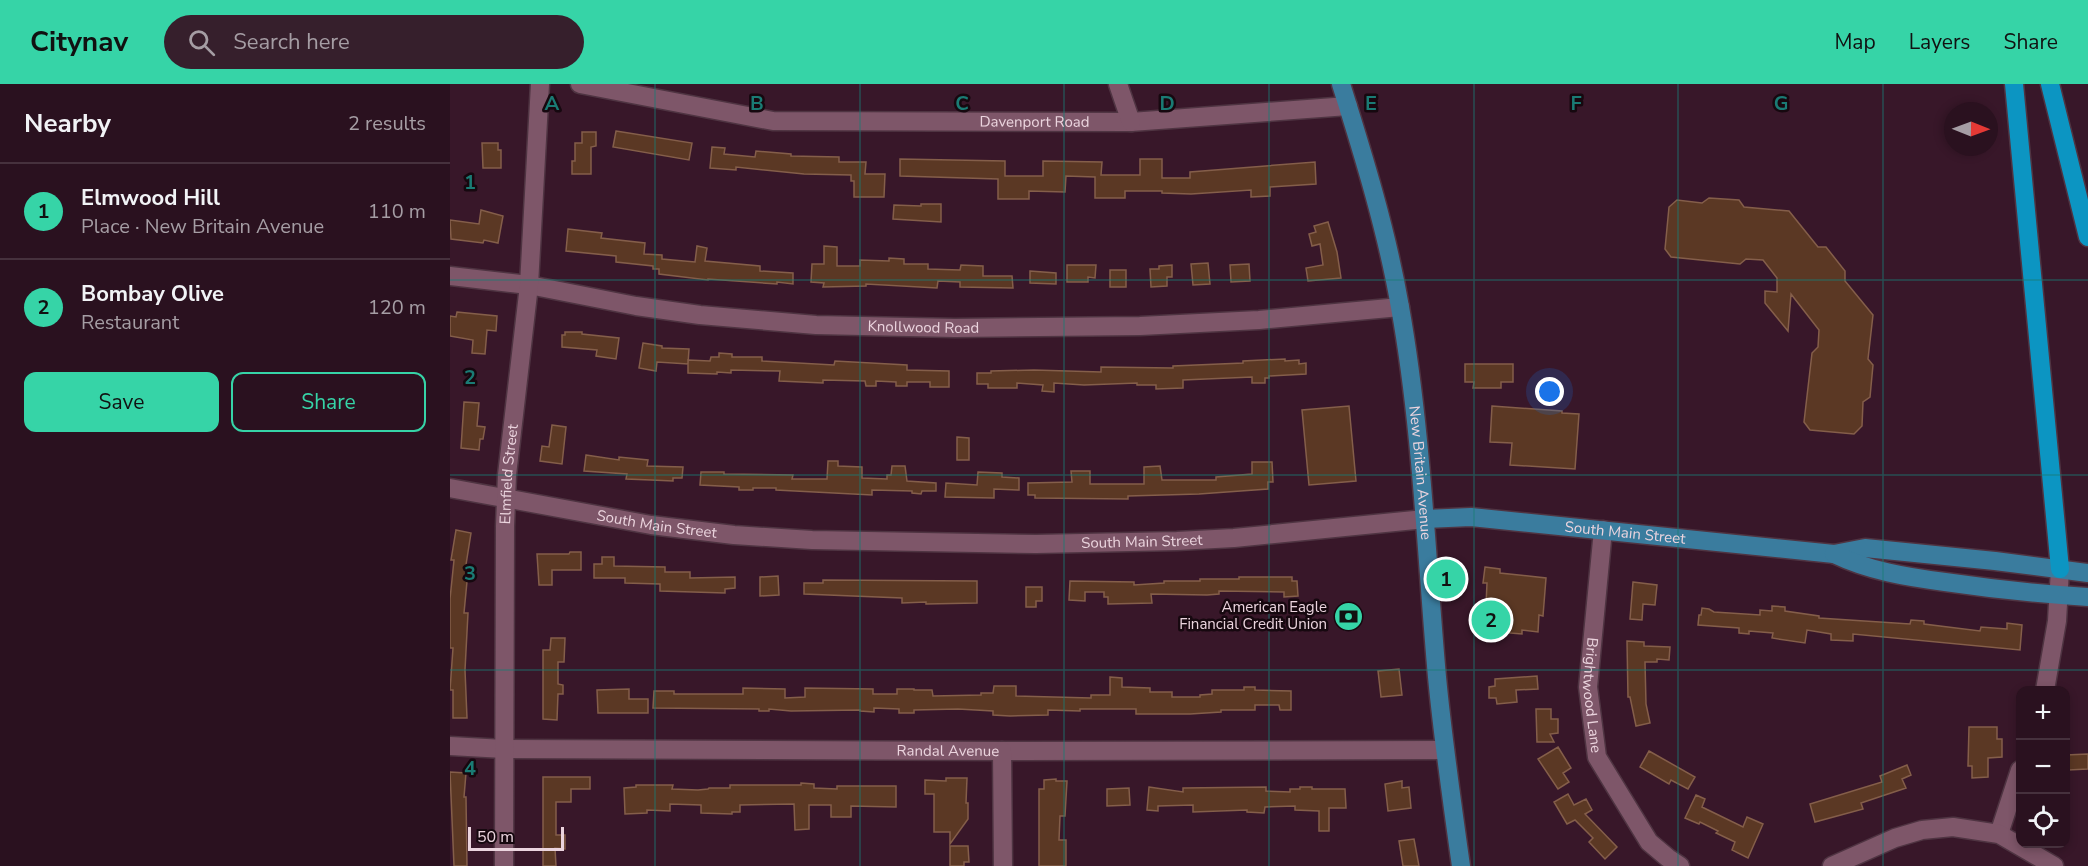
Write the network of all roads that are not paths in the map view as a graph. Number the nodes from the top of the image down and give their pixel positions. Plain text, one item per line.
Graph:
1 (540, 84) edge
2 (580, 84) edge
3 (1118, 84) edge
4 (1341, 84) edge
5 (2014, 84) edge
6 (2049, 84) edge
7 (1348, 106) junction
8 (1131, 122) junction
9 (2088, 237) edge
10 (450, 276) edge
11 (529, 285) junction
12 (1400, 307) junction
13 (450, 488) edge
14 (506, 499) junction
15 (1425, 519) junction
16 (1603, 530) junction
17 (1834, 554) junction
18 (1929, 554) junction
19 (1995, 561) junction
20 (2060, 569) junction
21 (2088, 573) edge
22 (1927, 579) junction
23 (1992, 589) junction
24 (2060, 595) junction
25 (2088, 597) edge
26 (2046, 686) edge
27 (450, 746) edge
28 (504, 749) junction
29 (1444, 750) junction
30 (1002, 751) junction
31 (2016, 782) edge
32 (1999, 834) junction
33 (504, 866) edge
34 (1003, 866) edge
35 (1461, 866) edge
36 (1680, 866) edge
37 (1832, 866) edge
38 (2054, 866) edge

1 - 11 street, Elmfield Street
2 - 8 street, Davenport Road
3 - 8 street
4 - 7 main road, New Britain Avenue
5 - 20 highway
6 - 9 highway
7 - 8 street, Davenport Road
7 - 12 main road, New Britain Avenue
10 - 11 street, Knollwood Road
11 - 12 street, Knollwood Road
11 - 14 street, Elmfield Street
12 - 15 main road, New Britain Avenue
13 - 14 street, South Main Street
14 - 15 street, South Main Street
14 - 28 street, Elmfield Street
15 - 16 main road, South Main Street
15 - 29 main road, New Britain Avenue
16 - 17 main road, South Main Street
16 - 36 street, Brightwood Lane
17 - 18 main road, South Main Street
17 - 22 main road, South Main Street
18 - 19 main road, South Main Street
18 - 22 main road
19 - 20 main road, South Main Street
19 - 23 main road
20 - 21 main road, South Main Street
20 - 24 street
22 - 23 main road, South Main Street
23 - 24 main road, South Main Street
24 - 25 main road, South Main Street
24 - 26 street
27 - 28 street, Randal Avenue
28 - 30 street, Randal Avenue
28 - 33 street, Elmfield Street
29 - 30 street, Randal Avenue
29 - 35 main road, New Britain Avenue
30 - 34 street
31 - 32 street
32 - 37 street
32 - 38 street

